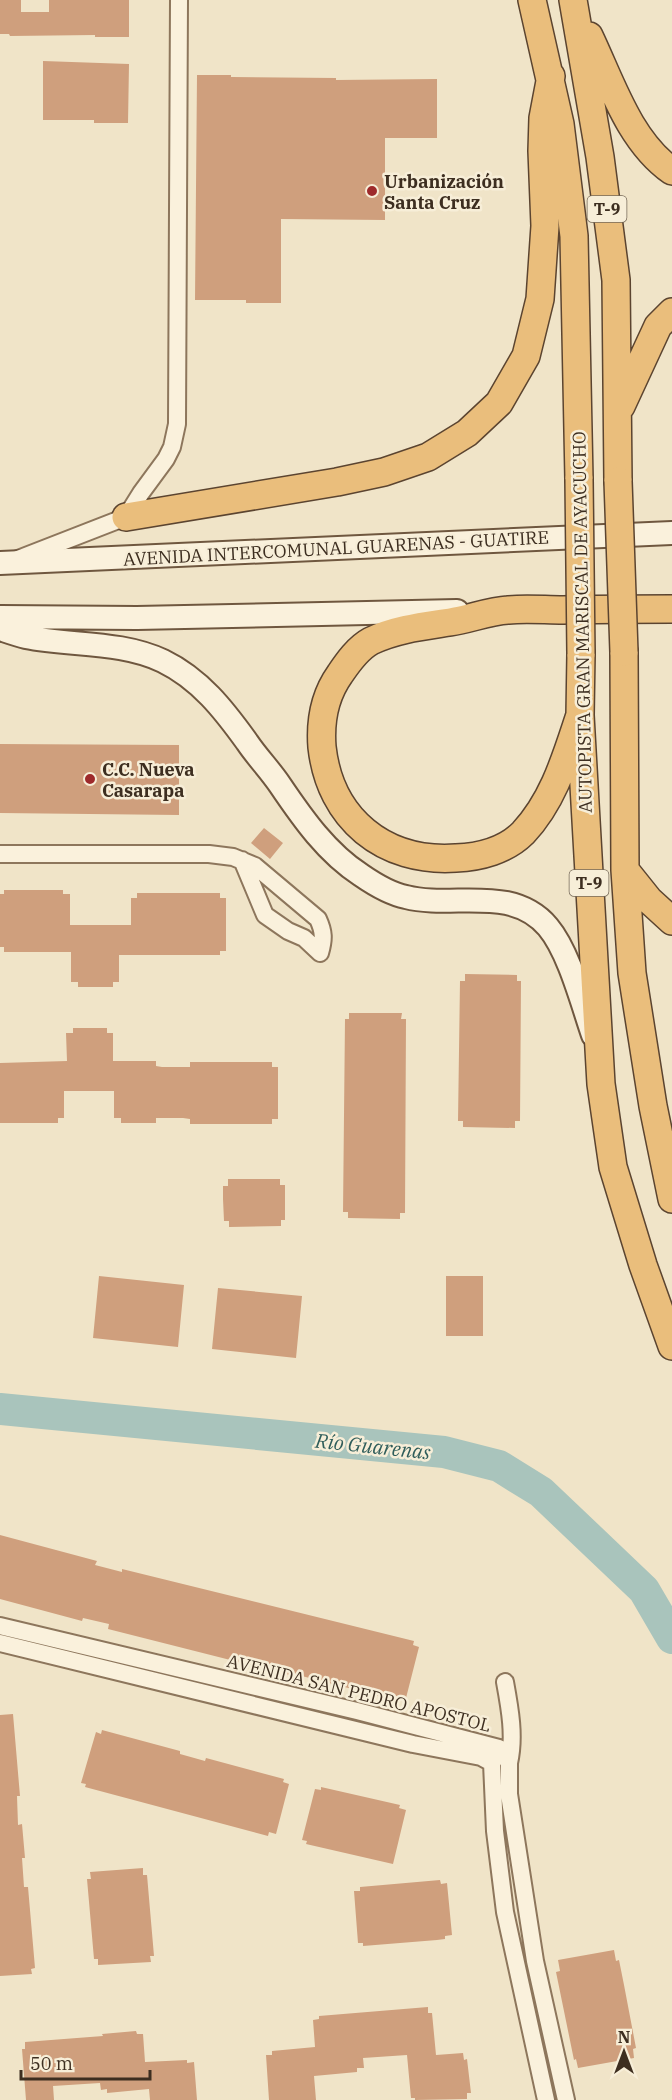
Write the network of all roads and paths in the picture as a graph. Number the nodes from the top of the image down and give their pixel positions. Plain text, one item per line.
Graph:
1 (179, 0) edge
2 (532, 0) edge
3 (574, 2) edge
4 (550, 76) junction
5 (672, 171) edge
6 (672, 312) edge
7 (617, 416) junction
8 (126, 517) junction
9 (672, 533) edge
10 (4, 562) edge
11 (672, 609) edge
12 (507, 610) junction
13 (0, 617) edge
14 (0, 629) edge
15 (580, 715) junction
16 (0, 854) edge
17 (242, 860) junction
18 (625, 870) junction
19 (672, 921) edge
20 (599, 1051) junction
21 (672, 1199) edge
22 (672, 1346) edge
23 (0, 1626) edge
24 (0, 1643) edge
25 (505, 1682) dead end
26 (481, 1750) junction
27 (509, 1763) junction
28 (546, 2100) edge
29 (566, 2100) edge

1 - 8 street
2 - 4 highway, AUTOPISTA GRAN MARISCAL DE AYACUCHO / T-9
3 - 5 highway
3 - 7 highway, T-9
4 - 8 highway
4 - 15 highway, AUTOPISTA GRAN MARISCAL DE AYACUCHO / T-9, bridge
6 - 7 highway
7 - 18 highway, T-9, bridge
8 - 10 street
9 - 10 main road, AVENIDA INTERCOMUNAL GUARENAS - GUATIRE
11 - 12 highway
12 - 13 main road
12 - 15 highway
14 - 20 main road
15 - 20 highway, AUTOPISTA GRAN MARISCAL DE AYACUCHO / T-9
16 - 17 street
17 - 17 street
18 - 19 highway
18 - 21 highway, T-9
20 - 22 highway, AUTOPISTA GRAN MARISCAL DE AYACUCHO / T-9
23 - 26 street, AVENIDA SAN PEDRO APOSTOL
24 - 26 street, AVENIDA SAN PEDRO APOSTOL
25 - 27 street
26 - 27 street, AVENIDA SAN PEDRO APOSTOL
26 - 28 street, AVENIDA SAN PEDRO APOSTOL
27 - 29 street

